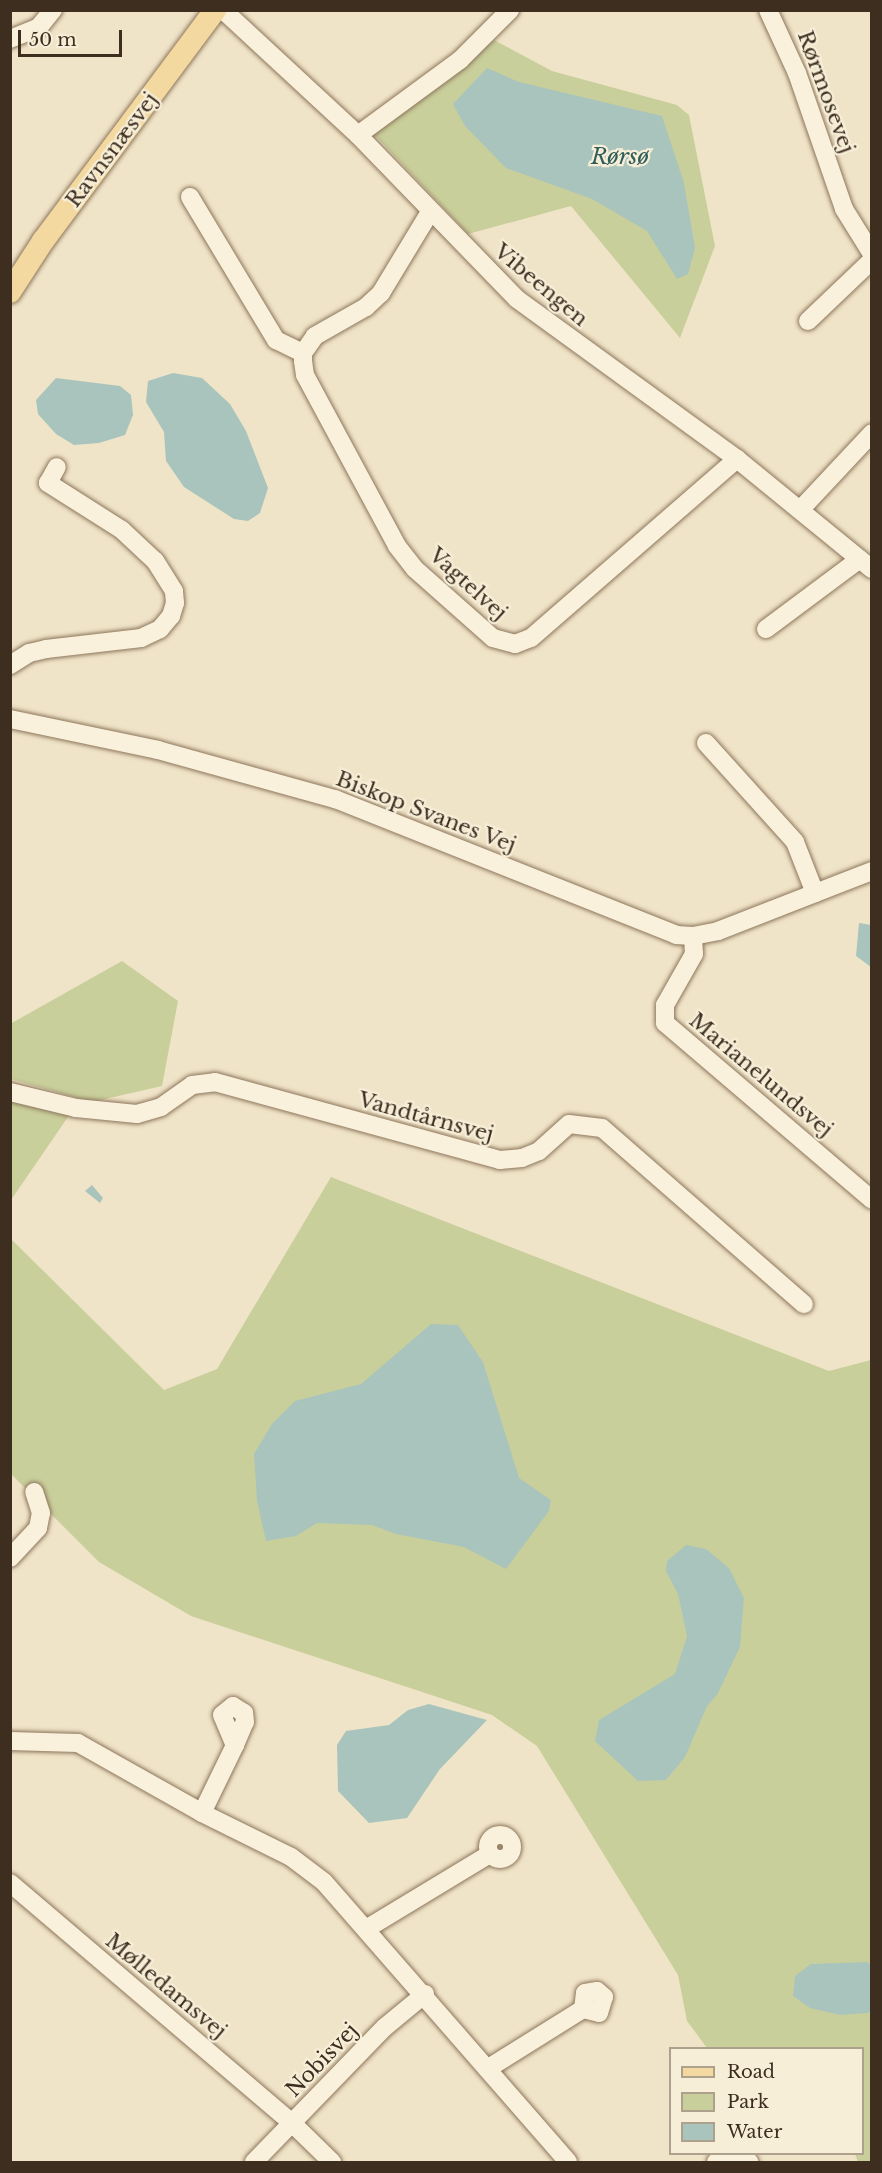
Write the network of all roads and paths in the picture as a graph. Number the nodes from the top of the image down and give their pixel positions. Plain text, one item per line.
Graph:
1 (53, 10) edge
2 (215, 10) edge
3 (223, 10) edge
4 (510, 10) edge
5 (768, 10) edge
6 (10, 39) edge
7 (358, 135) junction
8 (190, 197) dead end
9 (430, 213) junction
10 (872, 254) edge
11 (872, 260) edge
12 (10, 292) edge
13 (808, 321) dead end
14 (303, 353) junction
15 (872, 434) edge
16 (737, 459) junction
17 (57, 467) dead end
18 (800, 510) junction
19 (866, 564) edge
20 (766, 629) dead end
21 (10, 665) edge
22 (10, 719) edge
23 (706, 742) dead end
24 (872, 871) edge
25 (815, 893) junction
26 (693, 936) junction
27 (10, 1092) edge
28 (872, 1200) edge
29 (804, 1304) dead end
30 (33, 1492) dead end
31 (10, 1558) edge
32 (10, 1741) edge
33 (235, 1745) dead end
34 (202, 1814) junction
35 (490, 1854) dead end
36 (10, 1884) edge
37 (366, 1929) junction
38 (425, 1994) junction
39 (583, 2009) dead end
40 (487, 2069) junction
41 (292, 2123) junction
42 (254, 2163) edge
43 (332, 2163) edge
44 (568, 2163) edge
45 (716, 2163) edge
46 (748, 2163) edge

1 - 6 street
2 - 12 main road, Ravnsnæsvej
3 - 7 street, Vibeengen
4 - 7 street
5 - 10 street, Rørmosevej
7 - 9 street, Vibeengen
8 - 14 street
9 - 14 street
9 - 16 street, Vibeengen
11 - 13 street
14 - 16 street, Vagtelvej
15 - 18 street
16 - 18 street, Vibeengen
17 - 21 street
18 - 19 street, Vibeengen
19 - 20 street, Vibeengen
22 - 26 street, Biskop Svanes Vej
23 - 25 street
24 - 25 street, Biskop Svanes Vej
25 - 26 street, Biskop Svanes Vej
26 - 28 street, Marianelundsvej
27 - 29 street, Vandtårnsvej
30 - 31 street
32 - 34 street
33 - 34 street
34 - 37 street
35 - 37 street
36 - 41 street, Mølledamsvej
37 - 38 street
38 - 40 street
38 - 41 street, Nobisvej
39 - 40 street
40 - 44 street
41 - 42 street, Nobisvej
41 - 43 street, Mølledamsvej
45 - 46 street

